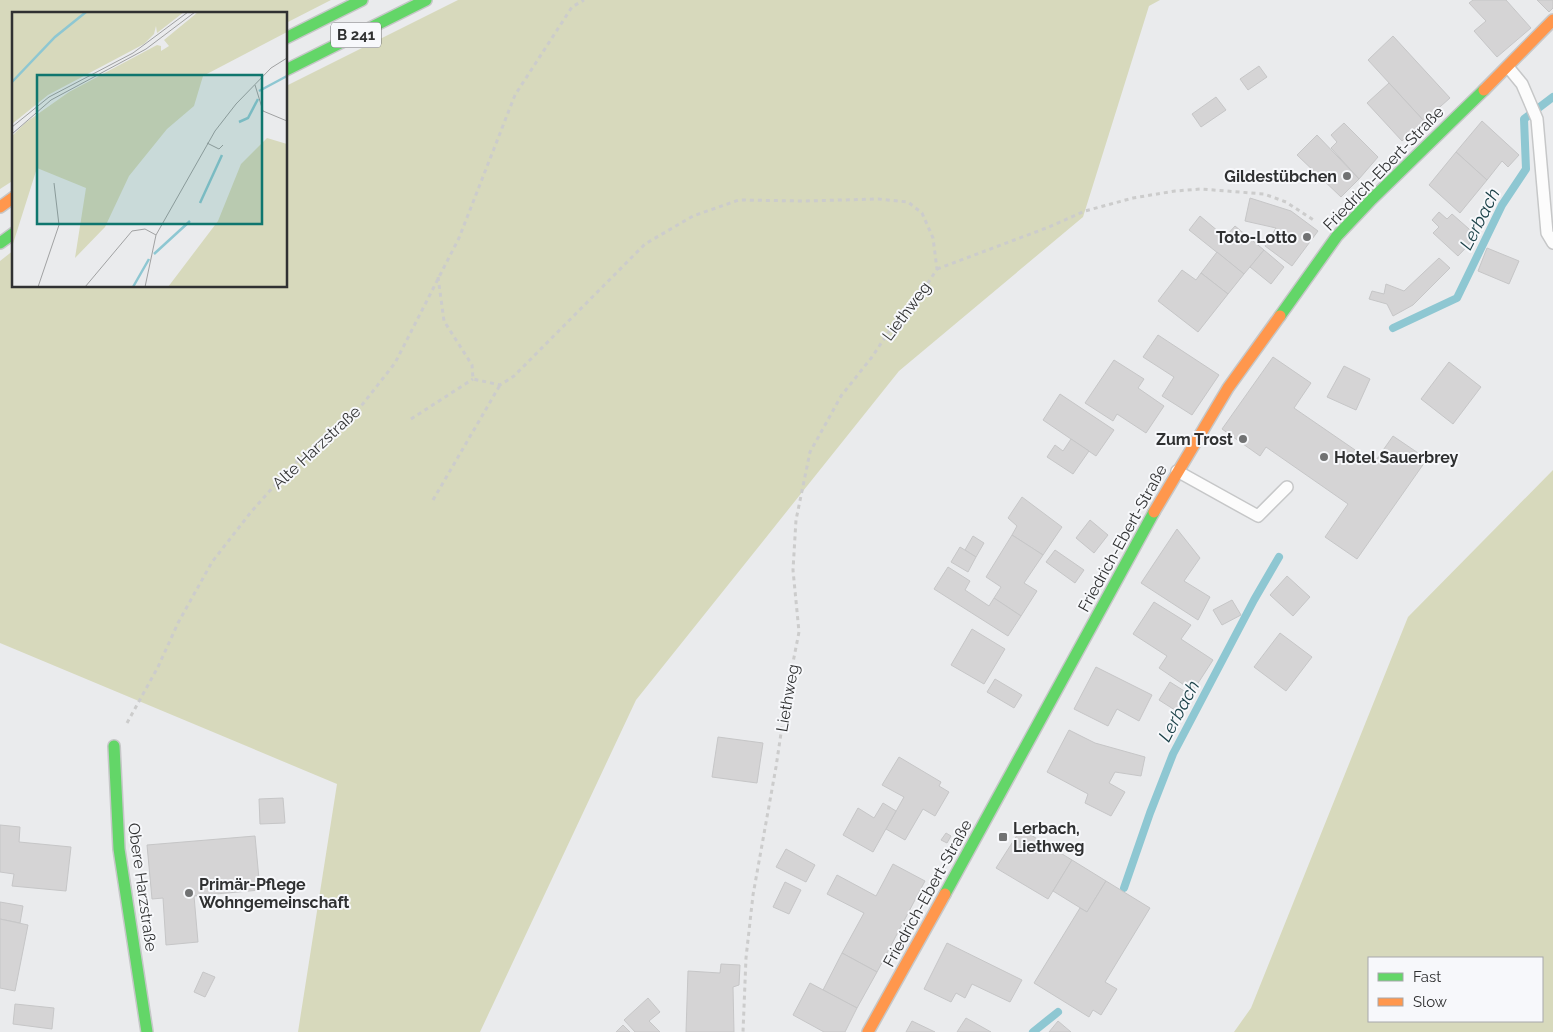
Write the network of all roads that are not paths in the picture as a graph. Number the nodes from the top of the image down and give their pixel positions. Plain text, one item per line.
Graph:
1 (362, 0) edge
2 (426, 0) edge
3 (1553, 20) edge
4 (288, 37) edge
5 (1508, 67) junction
6 (288, 69) edge
7 (12, 198) edge
8 (0, 207) edge
9 (12, 234) edge
10 (0, 243) edge
11 (1553, 243) edge
12 (1177, 471) junction
13 (1287, 487) dead end
14 (114, 746) road end
15 (148, 1032) edge
16 (868, 1032) edge

1 - 4 street, B 241
2 - 6 street, B 241
3 - 5 street, Friedrich-Ebert-Straße
5 - 11 lane
5 - 12 street, Friedrich-Ebert-Straße
7 - 8 street
9 - 10 street
12 - 13 lane
12 - 16 street, Friedrich-Ebert-Straße
14 - 15 street, Obere Harzstraße

